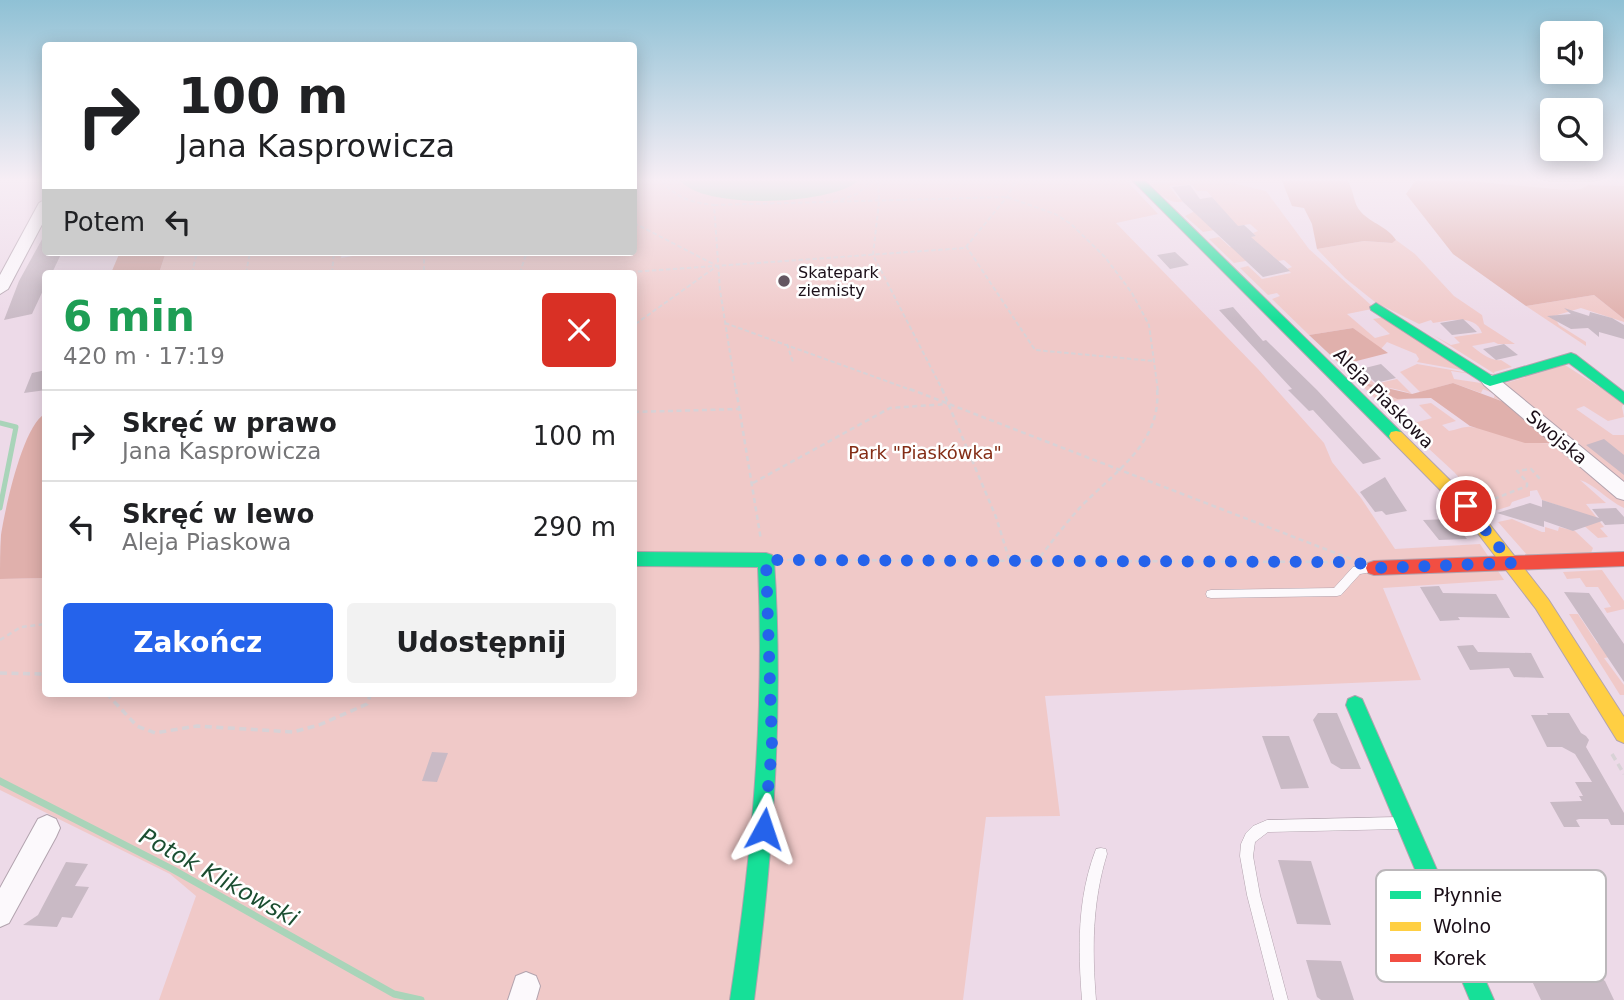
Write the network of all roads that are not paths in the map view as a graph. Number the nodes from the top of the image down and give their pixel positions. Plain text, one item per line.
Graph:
1 (33, 228) edge
2 (1186, 228) edge
3 (0, 289) edge
4 (1376, 307) dead end
5 (1490, 381) junction
6 (1624, 399) edge
7 (1624, 493) edge
8 (1624, 558) edge
9 (637, 559) edge
10 (1512, 563) junction
11 (1369, 566) joint
12 (1211, 594) dead end
13 (1355, 705) dead end
14 (1624, 734) edge
15 (1405, 823) junction
16 (47, 828) dead end
17 (1101, 854) dead end
18 (1425, 870) edge
19 (0, 914) edge
20 (1474, 982) edge
21 (742, 1000) edge
22 (1089, 1000) edge
23 (1281, 1000) edge
24 (1482, 1000) edge

1 - 3 street
2 - 10 street, Aleja Piaskowa
4 - 5 street, Swojska
5 - 6 street
5 - 7 street, Swojska
8 - 10 street
9 - 21 street
10 - 11 street
10 - 14 street, Aleja Piaskowa
11 - 12 lane
13 - 15 street
15 - 18 street
15 - 23 lane
16 - 19 street
17 - 22 lane
20 - 24 street

